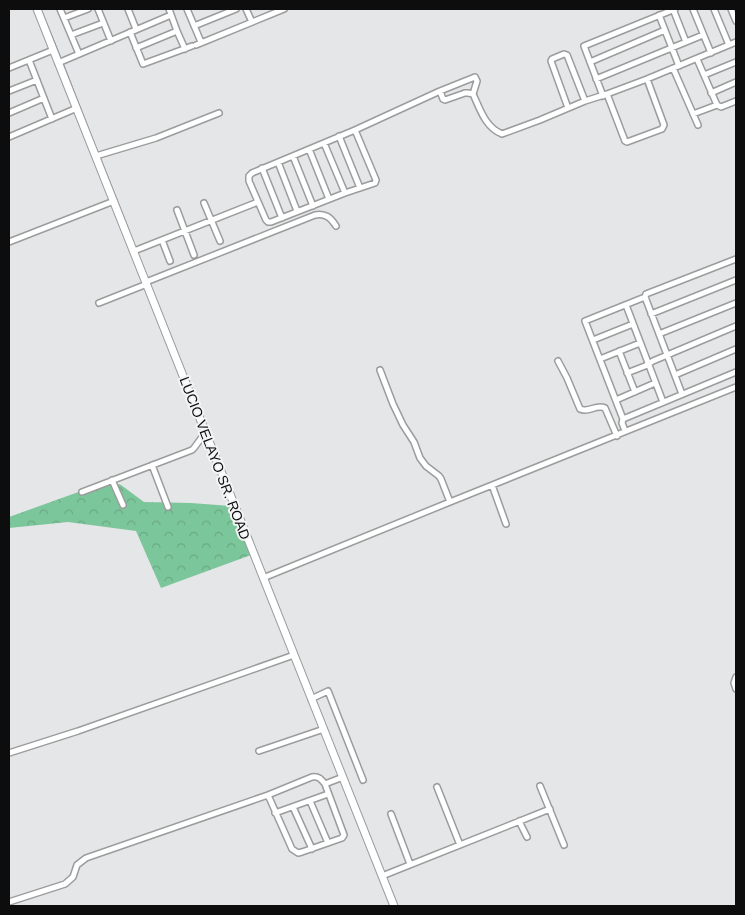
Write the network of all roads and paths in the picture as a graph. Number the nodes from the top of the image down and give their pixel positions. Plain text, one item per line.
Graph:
1 (37, 9) edge
2 (60, 9) edge
3 (88, 9) edge
4 (98, 9) edge
5 (137, 9) edge
6 (189, 9) edge
7 (236, 9) edge
8 (246, 9) edge
9 (284, 9) edge
10 (674, 9) edge
11 (693, 9) edge
12 (714, 9) edge
13 (731, 9) edge
14 (129, 10) edge
15 (170, 12) edge
16 (659, 15) junction
17 (64, 18) junction
18 (736, 21) edge
19 (252, 22) junction
20 (103, 23) junction
21 (194, 26) junction
22 (136, 30) junction
23 (665, 30) junction
24 (177, 31) junction
25 (130, 32) junction
26 (72, 35) junction
27 (703, 35) junction
28 (111, 41) junction
29 (686, 42) junction
30 (736, 42) edge
31 (196, 44) junction
32 (729, 45) junction
33 (136, 48) junction
34 (671, 48) junction
35 (185, 49) junction
36 (53, 50) junction
37 (711, 53) junction
38 (79, 54) junction
39 (697, 58) junction
40 (29, 60) junction
41 (58, 62) junction
42 (590, 62) junction
43 (736, 62) edge
44 (676, 67) junction
45 (9, 68) edge
46 (704, 75) junction
47 (596, 79) junction
48 (646, 79) junction
49 (37, 80) junction
50 (736, 82) edge
51 (9, 91) edge
52 (440, 91) junction
53 (711, 93) junction
54 (473, 94) junction
55 (605, 95) junction
56 (44, 98) junction
57 (585, 101) junction
58 (736, 101) edge
59 (717, 105) junction
60 (77, 108) junction
61 (568, 108) junction
62 (9, 113) edge
63 (219, 113) dead end
64 (693, 114) junction
65 (52, 119) junction
66 (698, 125) dead end
67 (355, 130) junction
68 (9, 136) edge
69 (339, 136) junction
70 (324, 143) junction
71 (309, 149) junction
72 (96, 156) junction
73 (293, 156) junction
74 (278, 162) junction
75 (262, 168) junction
76 (360, 188) junction
77 (345, 193) junction
78 (329, 199) junction
79 (114, 201) junction
80 (258, 202) junction
81 (204, 203) dead end
82 (313, 206) junction
83 (177, 210) dead end
84 (297, 212) junction
85 (282, 218) junction
86 (211, 220) junction
87 (336, 226) dead end
88 (185, 230) junction
89 (162, 240) junction
90 (220, 241) dead end
91 (9, 242) edge
92 (135, 250) junction
93 (194, 255) dead end
94 (736, 259) edge
95 (170, 261) dead end
96 (148, 282) junction
97 (736, 282) edge
98 (644, 297) junction
99 (100, 303) dead end
100 (736, 303) edge
101 (626, 305) junction
102 (651, 314) junction
103 (633, 324) junction
104 (736, 326) edge
105 (659, 334) junction
106 (593, 340) junction
107 (640, 343) junction
108 (736, 349) edge
109 (619, 351) junction
110 (667, 355) junction
111 (600, 359) junction
112 (558, 361) dead end
113 (648, 364) junction
114 (380, 370) dead end
115 (736, 372) edge
116 (628, 373) junction
117 (675, 375) junction
118 (656, 383) junction
119 (736, 388) edge
120 (635, 392) junction
121 (682, 394) junction
122 (616, 400) junction
123 (663, 402) junction
124 (623, 419) junction
125 (624, 428) dead end
126 (205, 433) junction
127 (617, 436) junction
128 (152, 465) junction
129 (112, 480) junction
130 (492, 485) junction
131 (82, 492) dead end
132 (450, 502) junction
133 (123, 505) dead end
134 (168, 507) dead end
135 (506, 524) dead end
136 (263, 578) junction
137 (294, 655) junction
138 (736, 677) edge
139 (736, 689) edge
140 (311, 699) junction
141 (324, 729) junction
142 (259, 750) dead end
143 (9, 753) edge
144 (342, 777) junction
145 (362, 780) dead end
146 (325, 784) junction
147 (540, 786) dead end
148 (437, 788) dead end
149 (328, 794) junction
150 (268, 795) junction
151 (310, 801) junction
152 (293, 807) junction
153 (550, 809) junction
154 (276, 813) junction
155 (391, 814) dead end
156 (519, 821) junction
157 (527, 837) dead end
158 (328, 844) junction
159 (460, 845) junction
160 (564, 845) dead end
161 (312, 849) junction
162 (410, 864) junction
163 (382, 876) junction
164 (9, 902) edge
165 (394, 906) edge

1 - 36 main road, LUCIO VELAYO SR. ROAD
2 - 17 street
3 - 17 street
4 - 20 street
5 - 14 street
6 - 21 street
7 - 21 street
8 - 19 street
9 - 19 street
10 - 16 street
10 - 29 street
11 - 27 street
12 - 32 street
13 - 18 street
14 - 22 street
15 - 22 street
15 - 24 street
16 - 23 street
16 - 42 street
17 - 26 street
19 - 31 street
20 - 26 street
20 - 28 street
21 - 31 street
22 - 25 street
23 - 34 street
23 - 42 street
24 - 33 street
24 - 35 street
25 - 28 street
25 - 33 street
26 - 38 street
27 - 29 street
27 - 37 street
28 - 38 street
29 - 34 street
30 - 32 street
31 - 35 street
32 - 37 street
33 - 35 street
34 - 44 street
34 - 47 street
36 - 40 street
36 - 41 main road, LUCIO VELAYO SR. ROAD
37 - 39 street
38 - 41 street
39 - 44 street
39 - 46 street
40 - 45 street
40 - 49 street
41 - 60 main road, LUCIO VELAYO SR. ROAD
42 - 47 street
43 - 46 street
44 - 48 street
44 - 64 street
46 - 53 street
47 - 55 street
48 - 55 street
48 - 55 street
49 - 51 street
49 - 56 street
50 - 53 street
52 - 54 street
52 - 54 street
52 - 67 street
53 - 59 street
54 - 61 street
55 - 57 street
56 - 62 street
56 - 65 street
57 - 61 street
57 - 61 street
58 - 59 street
59 - 64 street
60 - 65 street
60 - 72 main road, LUCIO VELAYO SR. ROAD
63 - 72 street
64 - 66 street
65 - 68 street
67 - 69 street
67 - 76 street
69 - 70 street
69 - 76 street
70 - 71 street
70 - 77 street
71 - 73 street
71 - 78 street
72 - 79 main road, LUCIO VELAYO SR. ROAD
73 - 74 street
73 - 82 street
74 - 75 street
74 - 84 street
75 - 80 street
75 - 85 street
76 - 77 street
77 - 78 street
78 - 82 street
79 - 91 street
79 - 92 main road, LUCIO VELAYO SR. ROAD
80 - 85 street
80 - 86 street
81 - 86 street
82 - 84 street
83 - 88 street
84 - 85 street
86 - 88 street
86 - 90 street
87 - 96 street
88 - 89 street
88 - 93 street
89 - 92 street
89 - 95 street
92 - 96 main road, LUCIO VELAYO SR. ROAD
94 - 98 street
96 - 99 street
96 - 126 main road, LUCIO VELAYO SR. ROAD
97 - 102 street
98 - 101 street
98 - 102 street
100 - 105 street
101 - 103 street
101 - 106 street
102 - 105 street
103 - 106 street
103 - 107 street
104 - 110 street
105 - 110 street
106 - 111 street
107 - 109 street
107 - 113 street
108 - 117 street
109 - 111 street
109 - 116 street
110 - 113 street
110 - 117 street
111 - 122 street
112 - 127 street
113 - 116 street
113 - 118 street
114 - 132 street
115 - 121 street
116 - 120 street
117 - 121 street
118 - 120 street
118 - 123 street
119 - 127 street
120 - 122 street
121 - 123 street
122 - 124 street
123 - 124 street
124 - 125 street
126 - 128 street
126 - 136 main road, LUCIO VELAYO SR. ROAD
127 - 130 street
128 - 129 street
128 - 134 street
129 - 131 street
129 - 133 street
130 - 132 street
130 - 135 street
132 - 136 street
136 - 137 main road, LUCIO VELAYO SR. ROAD
137 - 140 main road, LUCIO VELAYO SR. ROAD
137 - 143 street
138 - 139 street
140 - 141 main road, LUCIO VELAYO SR. ROAD
140 - 145 street
141 - 142 street
141 - 144 main road, LUCIO VELAYO SR. ROAD
144 - 146 street
144 - 163 main road, LUCIO VELAYO SR. ROAD
146 - 149 street
146 - 150 street
147 - 153 street
148 - 159 street
149 - 151 street
149 - 158 street
150 - 154 street
150 - 164 street
151 - 152 street
151 - 158 street
152 - 154 street
152 - 161 street
153 - 156 street
153 - 160 street
154 - 161 street
155 - 162 street
156 - 157 street
156 - 159 street
158 - 161 street
159 - 162 street
162 - 163 street
163 - 165 main road, LUCIO VELAYO SR. ROAD

